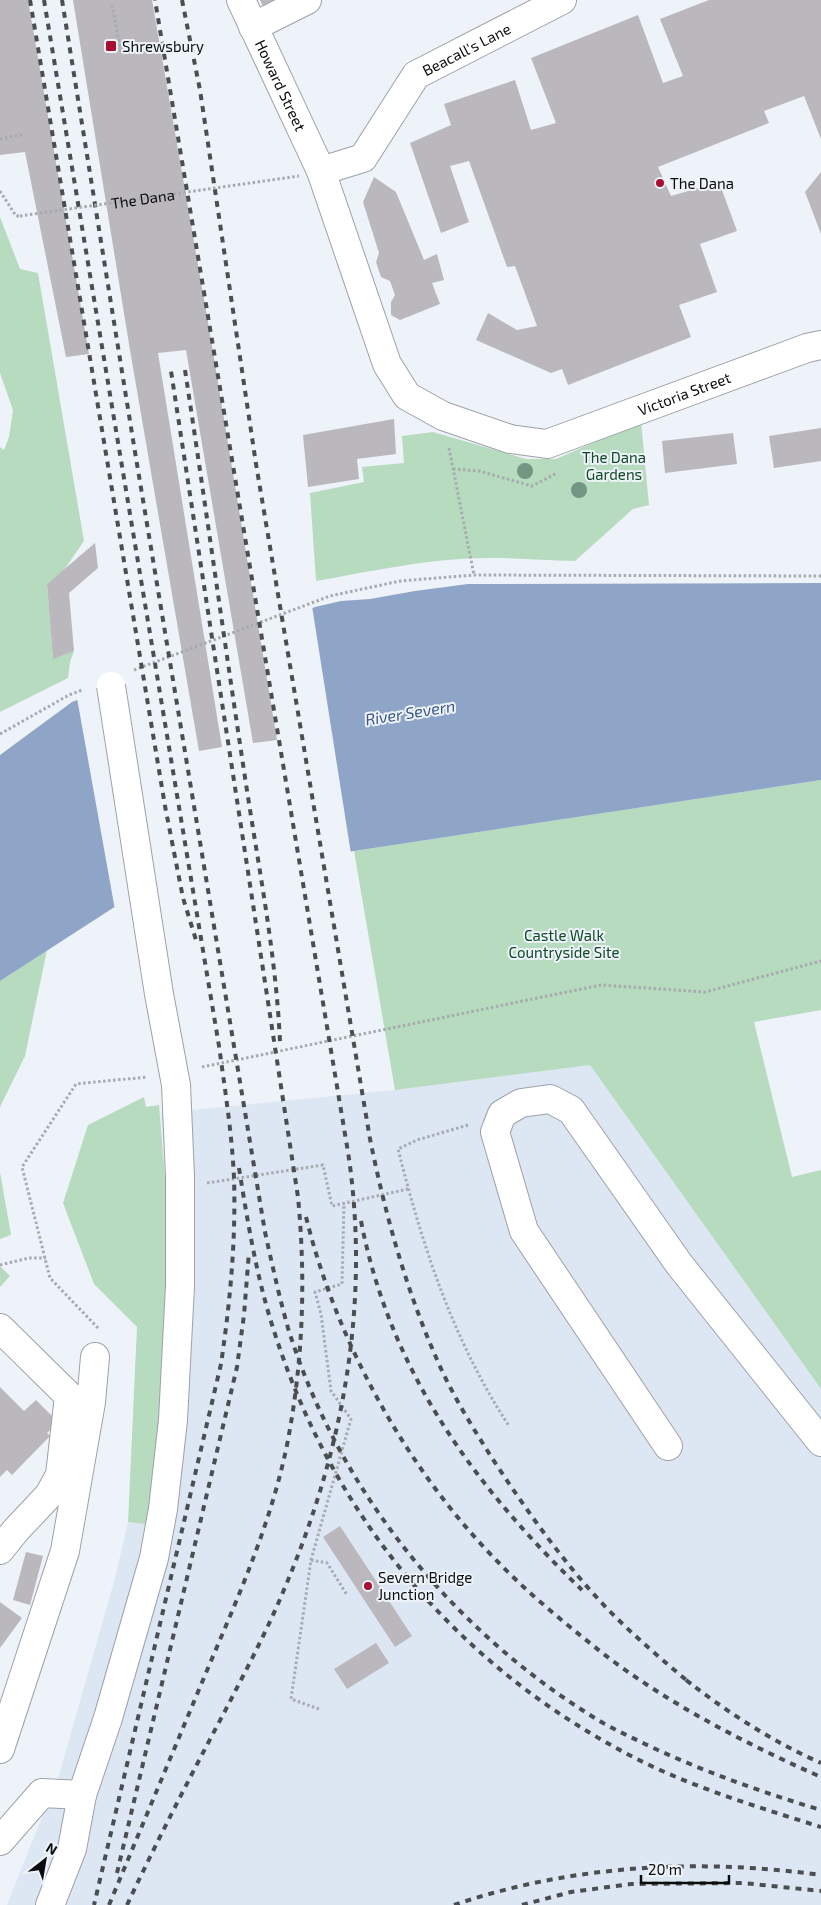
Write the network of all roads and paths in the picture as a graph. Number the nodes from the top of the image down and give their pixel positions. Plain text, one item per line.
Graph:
1 (241, 0) edge
2 (307, 0) edge
3 (562, 0) edge
4 (112, 5) dead end
5 (253, 27) junction
6 (121, 53) dead end
7 (24, 134) dead end
8 (0, 139) edge
9 (310, 174) junction
10 (0, 191) edge
11 (821, 345) edge
12 (448, 443) dead end
13 (453, 469) junction
14 (562, 471) dead end
15 (474, 576) junction
16 (821, 576) edge
17 (108, 682) junction
18 (0, 734) edge
19 (821, 961) edge
20 (192, 1069) dead end
21 (154, 1076) dead end
22 (495, 1132) junction
23 (408, 1189) junction
24 (344, 1203) junction
25 (181, 1204) junction
26 (46, 1258) junction
27 (0, 1265) edge
28 (50, 1278) dead end
29 (0, 1328) edge
30 (95, 1357) dead end
31 (509, 1426) dead end
32 (821, 1442) edge
33 (668, 1446) dead end
34 (5, 1531) edge
35 (311, 1560) junction
36 (347, 1595) dead end
37 (319, 1709) dead end
38 (0, 1749) edge
39 (82, 1795) junction
40 (0, 1841) edge
41 (50, 1905) edge

1 - 5 street, Howard Street
2 - 5 street
3 - 9 street, Beacall's Lane
4 - 6 path
5 - 9 street, Howard Street
7 - 8 path
9 - 10 path, The Dana, bridge
9 - 11 street, Victoria Street
12 - 13 path
13 - 14 path
13 - 15 path
15 - 16 path
15 - 17 path
17 - 18 path
17 - 25 street, bridge
19 - 20 path
21 - 26 path
22 - 23 path
22 - 32 street
22 - 33 street
23 - 24 path
23 - 31 path
24 - 25 path
24 - 35 path
25 - 39 street
26 - 27 path
26 - 28 path
29 - 34 street
30 - 38 street
35 - 36 path
35 - 37 path
39 - 40 street
39 - 41 street

